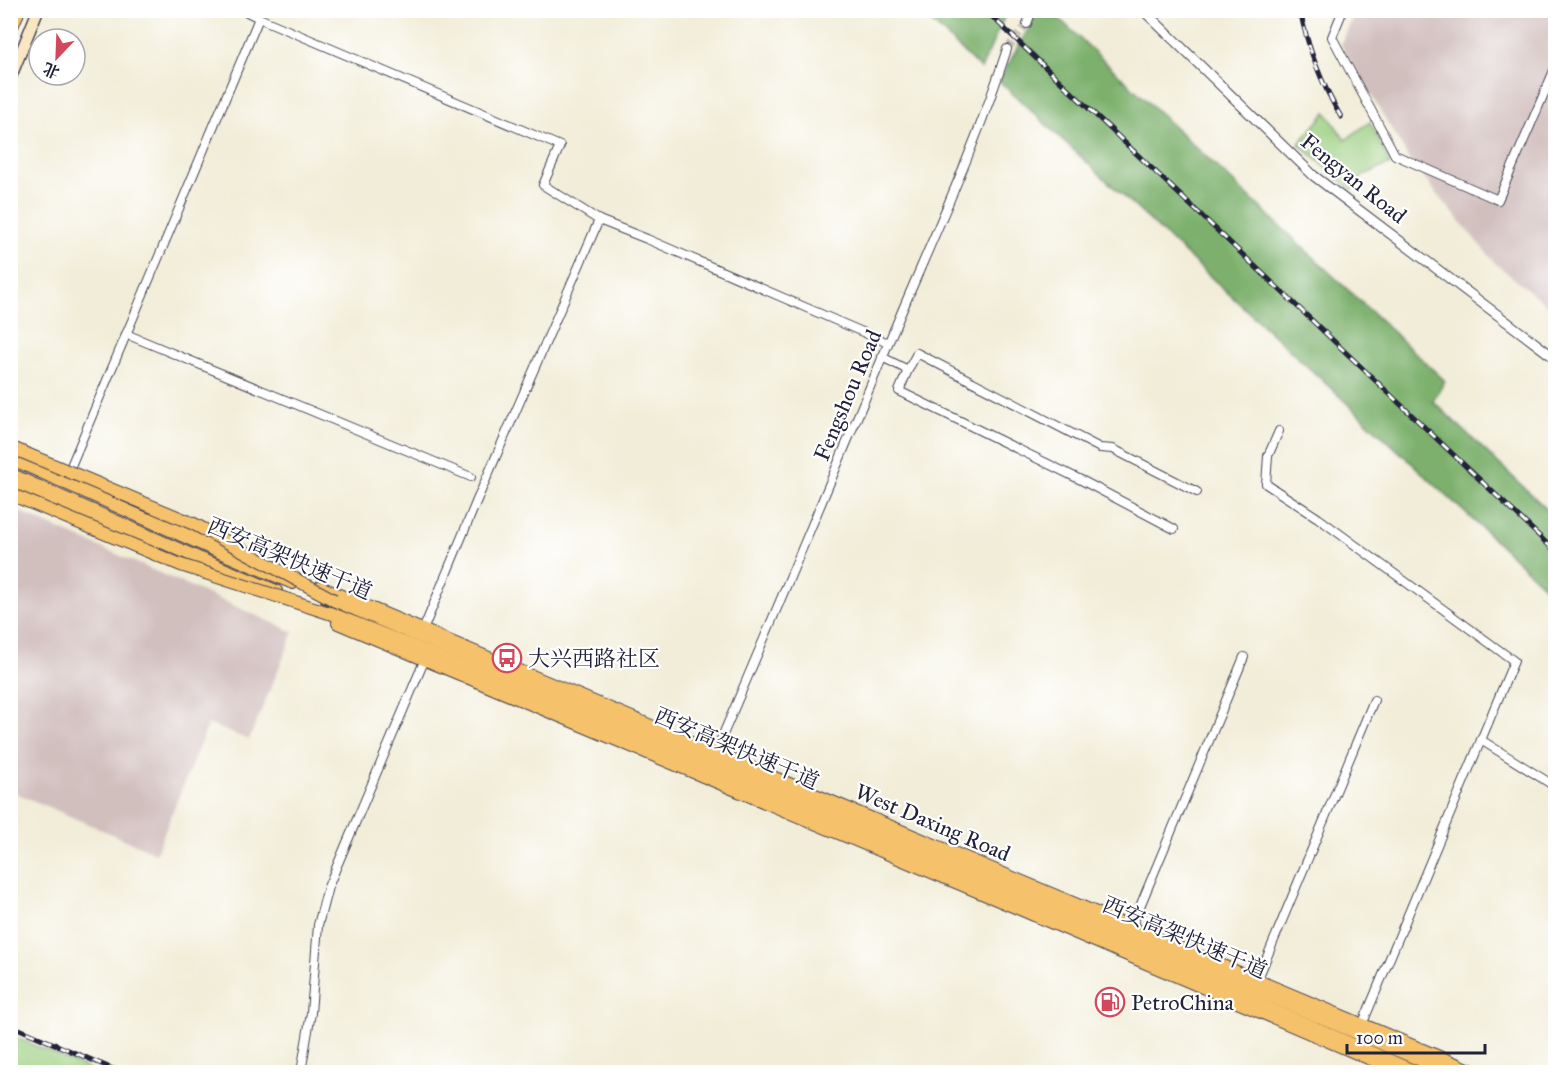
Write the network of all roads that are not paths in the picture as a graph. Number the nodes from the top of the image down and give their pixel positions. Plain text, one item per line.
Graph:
1 (19, 10) edge
2 (38, 10) edge
3 (243, 10) edge
4 (1032, 10) edge
5 (1143, 10) edge
6 (1343, 10) edge
7 (259, 18) junction
8 (1027, 24) tunnel mouth
9 (10, 31) edge
10 (1007, 49) tunnel mouth
11 (1556, 66) edge
12 (10, 79) edge
13 (599, 220) junction
14 (126, 334) junction
15 (888, 343) junction
16 (882, 357) junction
17 (1556, 359) edge
18 (908, 370) junction
19 (1279, 431) dead end
20 (10, 447) edge
21 (10, 456) edge
22 (10, 474) edge
23 (471, 477) dead end
24 (65, 478) junction
25 (10, 486) edge
26 (1197, 492) dead end
27 (10, 494) edge
28 (1174, 529) dead end
29 (333, 600) junction
30 (329, 613) junction
31 (423, 630) junction
32 (1244, 657) dead end
33 (425, 659) junction
34 (1374, 700) dead end
35 (1480, 740) junction
36 (715, 753) junction
37 (1556, 787) edge
38 (1131, 928) junction
39 (1257, 981) junction
40 (1362, 1025) junction
41 (301, 1072) edge
42 (1401, 1072) edge
43 (1416, 1072) edge
44 (1449, 1072) edge
45 (1475, 1072) edge

1 - 9 main road
2 - 12 main road
3 - 7 street
4 - 8 street
5 - 17 street, Fengyan Road
6 - 11 street
7 - 13 street
7 - 14 street
10 - 15 street, Fengshou Road
13 - 15 street
13 - 31 street
14 - 23 street
14 - 24 street
15 - 16 street, Fengshou Road
16 - 18 street
16 - 36 street, Fengshou Road
18 - 26 street
18 - 28 street
19 - 35 street
20 - 29 main road, bridge
21 - 24 main road, West Daxing Road
21 - 29 main road, 西安高架快速干道, bridge
22 - 30 main road, 西安高架快速干道, bridge
24 - 31 main road, West Daxing Road
25 - 33 main road, West Daxing Road
27 - 30 main road, bridge
29 - 44 main road, 西安高架快速干道
30 - 43 main road, 西安高架快速干道
31 - 36 main road, West Daxing Road
32 - 38 street
33 - 41 street
33 - 42 main road, West Daxing Road
34 - 39 street
35 - 37 street
35 - 40 street
36 - 38 main road, West Daxing Road
38 - 39 main road, West Daxing Road
39 - 40 main road, West Daxing Road
40 - 45 main road, West Daxing Road

